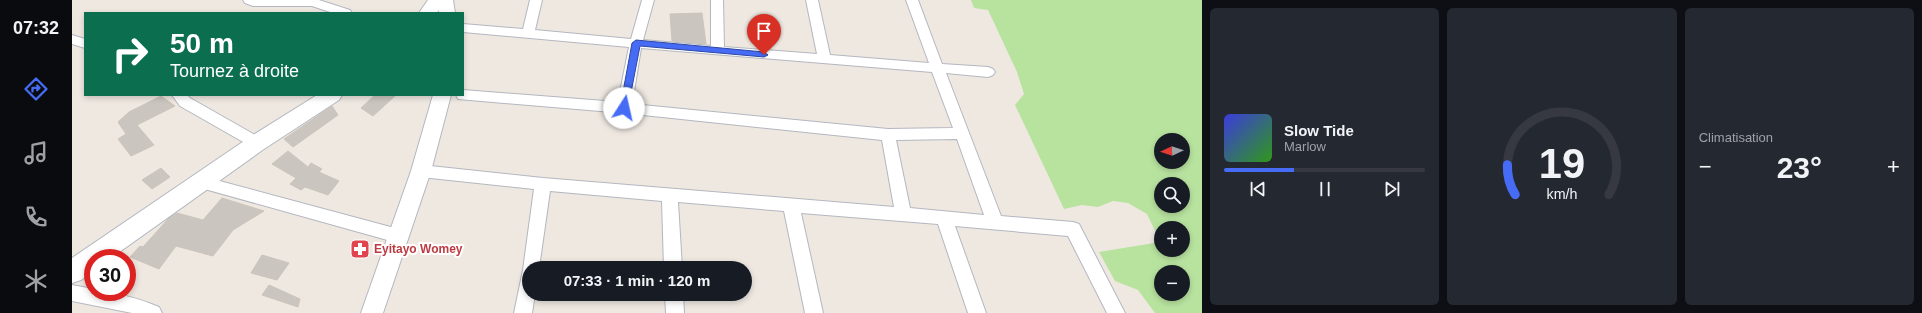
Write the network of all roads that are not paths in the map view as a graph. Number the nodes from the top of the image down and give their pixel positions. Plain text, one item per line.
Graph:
1 (249, 0) edge
2 (436, 0) edge
3 (445, 0) edge
4 (536, 0) edge
5 (648, 0) edge
6 (717, 0) edge
7 (812, 0) edge
8 (912, 0) edge
9 (313, 1) edge
10 (343, 12) edge
11 (429, 12) edge
12 (447, 12) edge
13 (464, 28) edge
14 (528, 33) junction
15 (72, 39) edge
16 (636, 43) junction
17 (84, 44) edge
18 (718, 51) junction
19 (825, 60) junction
20 (938, 69) junction
21 (988, 72) dead end
22 (464, 95) edge
23 (180, 96) edge
24 (330, 96) edge
25 (442, 96) edge
26 (624, 108) junction
27 (961, 133) junction
28 (888, 135) junction
29 (257, 143) junction
30 (421, 171) junction
31 (201, 182) junction
32 (544, 184) junction
33 (670, 194) junction
34 (791, 204) junction
35 (903, 214) junction
36 (944, 218) junction
37 (995, 222) junction
38 (398, 236) junction
39 (531, 261) edge
40 (673, 261) edge
41 (72, 272) edge
42 (72, 292) edge
43 (525, 301) edge
44 (674, 301) edge
45 (153, 313) edge
46 (372, 313) edge
47 (523, 313) edge
48 (675, 313) edge
49 (814, 313) edge
50 (977, 313) edge
51 (1116, 313) edge

1 - 9 street
2 - 11 main road
3 - 12 street
4 - 14 street
5 - 16 street
6 - 18 street
7 - 19 street
8 - 20 street
9 - 10 street
13 - 14 street
14 - 16 street
15 - 17 street
16 - 18 street
16 - 26 street
18 - 19 street
19 - 20 street
20 - 21 street
20 - 27 street
22 - 26 street
23 - 29 street
24 - 29 main road
25 - 30 street
26 - 28 street
27 - 28 street
27 - 37 street
28 - 35 street
29 - 31 main road
30 - 32 street
30 - 38 street
31 - 38 street
31 - 41 main road
32 - 33 street
32 - 39 street
33 - 34 street
33 - 40 street
34 - 35 street
34 - 49 street
35 - 36 street
36 - 37 street
36 - 50 street
37 - 51 street
38 - 46 street
42 - 45 street
43 - 47 street
44 - 48 street

